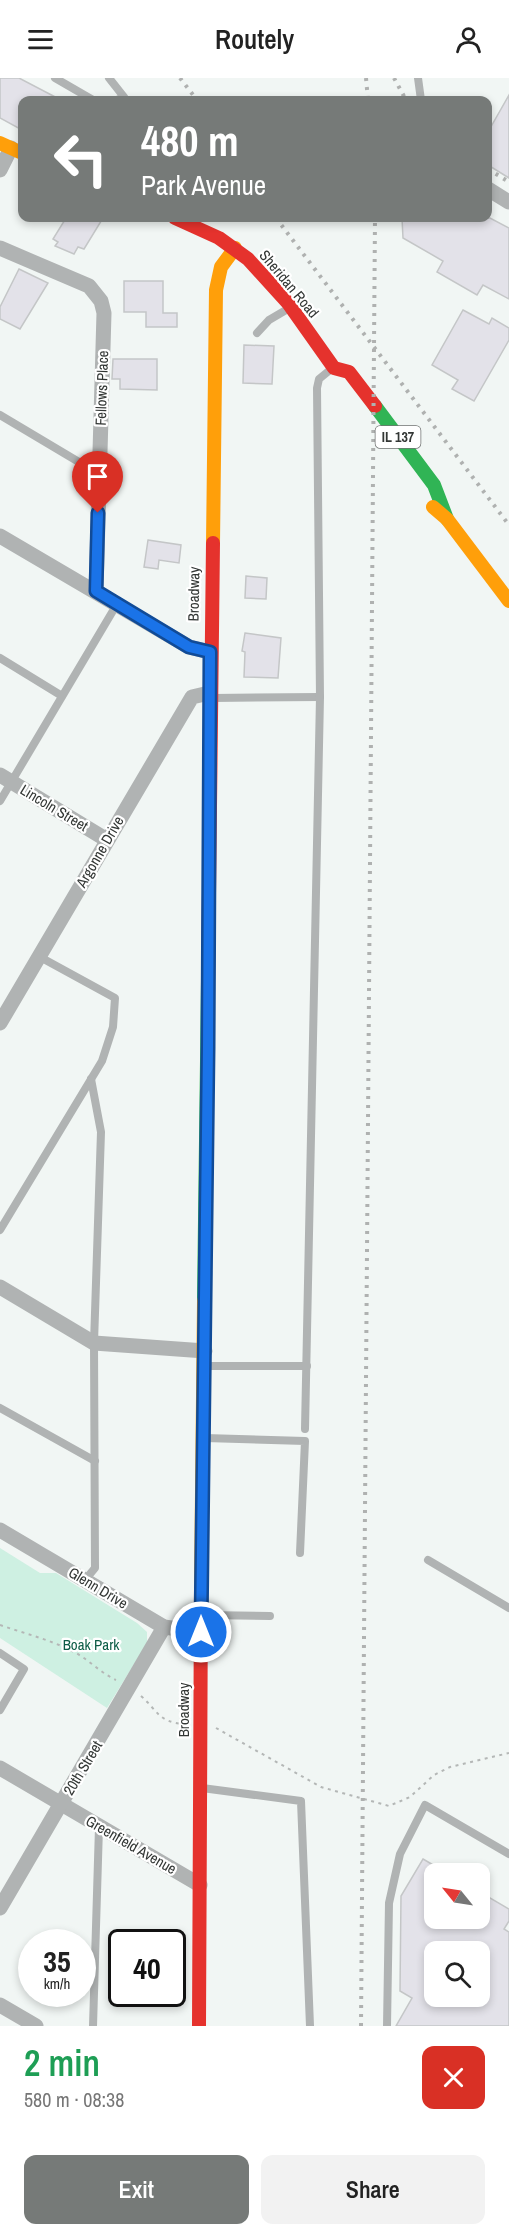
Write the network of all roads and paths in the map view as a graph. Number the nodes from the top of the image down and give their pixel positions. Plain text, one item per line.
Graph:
1 (55, 78) edge
2 (109, 78) edge
3 (418, 78) edge
4 (86, 96) edge
5 (123, 96) edge
6 (420, 96) edge
7 (11, 148) edge
8 (0, 170) edge
9 (492, 191) edge
10 (509, 202) edge
11 (184, 222) edge
12 (0, 248) edge
13 (235, 248) junction
14 (290, 308) junction
15 (257, 333) dead end
16 (333, 374) junction
17 (0, 415) edge
18 (99, 474) junction
19 (420, 496) dead end
20 (447, 519) junction
21 (0, 536) edge
22 (96, 591) junction
23 (509, 601) edge
24 (117, 603) junction
25 (210, 652) junction
26 (0, 658) edge
27 (62, 696) junction
28 (209, 696) junction
29 (320, 697) junction
30 (6, 779) edge
31 (0, 801) edge
32 (107, 840) junction
33 (40, 957) junction
34 (1, 1019) edge
35 (91, 1079) junction
36 (0, 1230) edge
37 (0, 1287) edge
38 (94, 1343) junction
39 (205, 1359) junction
40 (307, 1366) junction
41 (0, 1407) edge
42 (305, 1429) dead end
43 (204, 1438) junction
44 (95, 1461) junction
45 (0, 1530) edge
46 (300, 1553) dead end
47 (428, 1560) dead end
48 (85, 1580) junction
49 (509, 1608) edge
50 (201, 1615) junction
51 (270, 1616) dead end
52 (0, 1625) edge
53 (164, 1628) junction
54 (201, 1632) junction
55 (0, 1653) edge
56 (114, 1679) dead end
57 (135, 1691) dead end
58 (0, 1710) edge
59 (189, 1724) dead end
60 (211, 1726) dead end
61 (509, 1753) edge
62 (0, 1768) edge
63 (200, 1788) junction
64 (61, 1804) junction
65 (99, 1826) junction
66 (509, 1854) edge
67 (200, 1885) junction
68 (0, 1908) edge
69 (0, 2005) edge
70 (36, 2026) edge
71 (93, 2026) edge
72 (199, 2026) edge
73 (310, 2026) edge
74 (387, 2026) edge

1 - 4 lane
2 - 5 lane
3 - 6 lane
7 - 8 street
9 - 10 street
11 - 13 main road, Sheridan Road / IL 137
12 - 18 street, Fellows Place
13 - 14 main road, Sheridan Road / IL 137
13 - 25 main road, Broadway
14 - 15 lane
14 - 16 main road, Sheridan Road / IL 137
16 - 20 main road, Sheridan Road / IL 137
16 - 29 lane
17 - 18 lane
18 - 22 street, Fellows Place
19 - 20 main road, Sheridan Road / IL 137
20 - 23 main road, Sheridan Road / IL 137
21 - 22 street
22 - 24 street
24 - 25 street
24 - 27 lane
25 - 28 main road, Broadway
26 - 27 lane
27 - 30 lane
28 - 29 lane
28 - 32 street, Argonne Drive
28 - 39 main road, Broadway
29 - 40 lane
30 - 31 lane
30 - 32 street, Lincoln Street
32 - 33 street, Argonne Drive
33 - 34 street, Argonne Drive
33 - 35 lane
35 - 36 lane
35 - 38 lane
37 - 38 street
38 - 39 street
38 - 44 lane
39 - 40 lane
39 - 43 main road, Broadway
40 - 42 lane
41 - 44 lane
43 - 46 lane
43 - 50 main road, Broadway
44 - 48 lane
45 - 48 street, Glenn Drive
47 - 49 lane
48 - 53 street, Glenn Drive
50 - 51 lane
50 - 54 main road, Broadway
52 - 56 path
53 - 54 street, Glenn Drive
53 - 64 street, 20th Street
54 - 63 main road, Broadway
55 - 58 lane
57 - 59 path
60 - 61 path
62 - 64 street, Greenfield Avenue
63 - 67 main road, Broadway
63 - 73 lane
64 - 65 street, Greenfield Avenue
64 - 68 street, 20th Street
65 - 67 street, Greenfield Avenue
65 - 71 lane
66 - 74 lane
67 - 72 main road, Broadway
69 - 70 street

